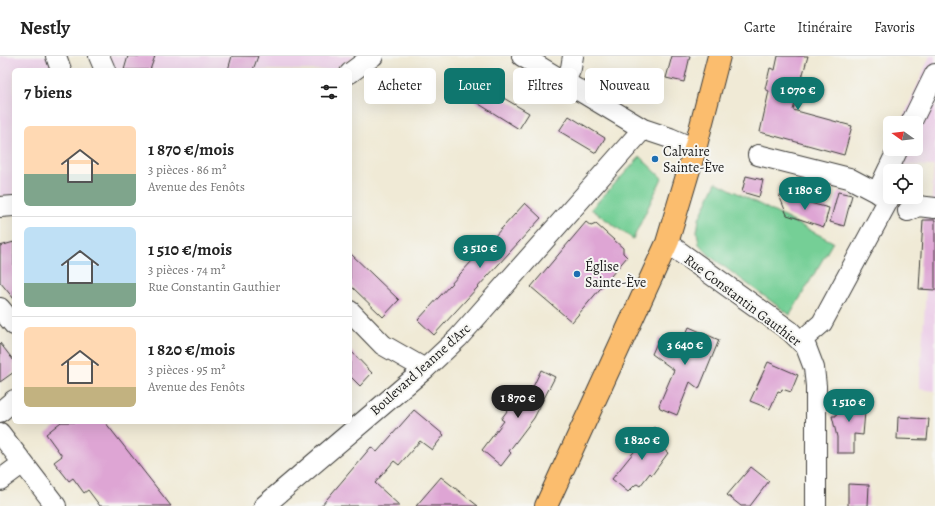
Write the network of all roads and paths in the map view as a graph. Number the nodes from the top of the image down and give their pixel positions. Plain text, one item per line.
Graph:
1 (56, 56) edge
2 (100, 56) edge
3 (373, 56) edge
4 (522, 56) edge
5 (573, 56) edge
6 (719, 56) edge
7 (60, 68) edge
8 (104, 68) edge
9 (542, 68) edge
10 (571, 68) edge
11 (352, 72) edge
12 (935, 74) edge
13 (577, 89) edge
14 (914, 116) edge
15 (643, 129) junction
16 (695, 149) junction
17 (758, 155) dead end
18 (895, 156) edge
19 (878, 193) junction
20 (12, 206) edge
21 (0, 207) edge
22 (935, 208) edge
23 (908, 211) dead end
24 (666, 243) junction
25 (0, 308) edge
26 (352, 313) edge
27 (12, 323) edge
28 (801, 341) junction
29 (425, 369) junction
30 (12, 402) edge
31 (0, 412) edge
32 (0, 433) edge
33 (23, 463) junction
34 (0, 480) edge
35 (56, 506) edge
36 (264, 506) edge
37 (546, 506) edge
38 (816, 506) edge

1 - 7 street
2 - 8 street
3 - 11 street
4 - 9 street
5 - 10 street
6 - 16 main road
12 - 14 street
13 - 15 street
15 - 16 street
15 - 29 street, Boulevard Jeanne d'Arc
16 - 24 main road
17 - 19 street
18 - 19 street
19 - 28 street
20 - 21 street
22 - 23 street
24 - 28 street, Rue Constantin Gauthier
24 - 37 main road
25 - 27 street
26 - 29 street
28 - 38 street, Rue Constantin Gauthier
29 - 36 street, Boulevard Jeanne d'Arc
30 - 31 street
32 - 33 street
33 - 34 street
33 - 35 street

